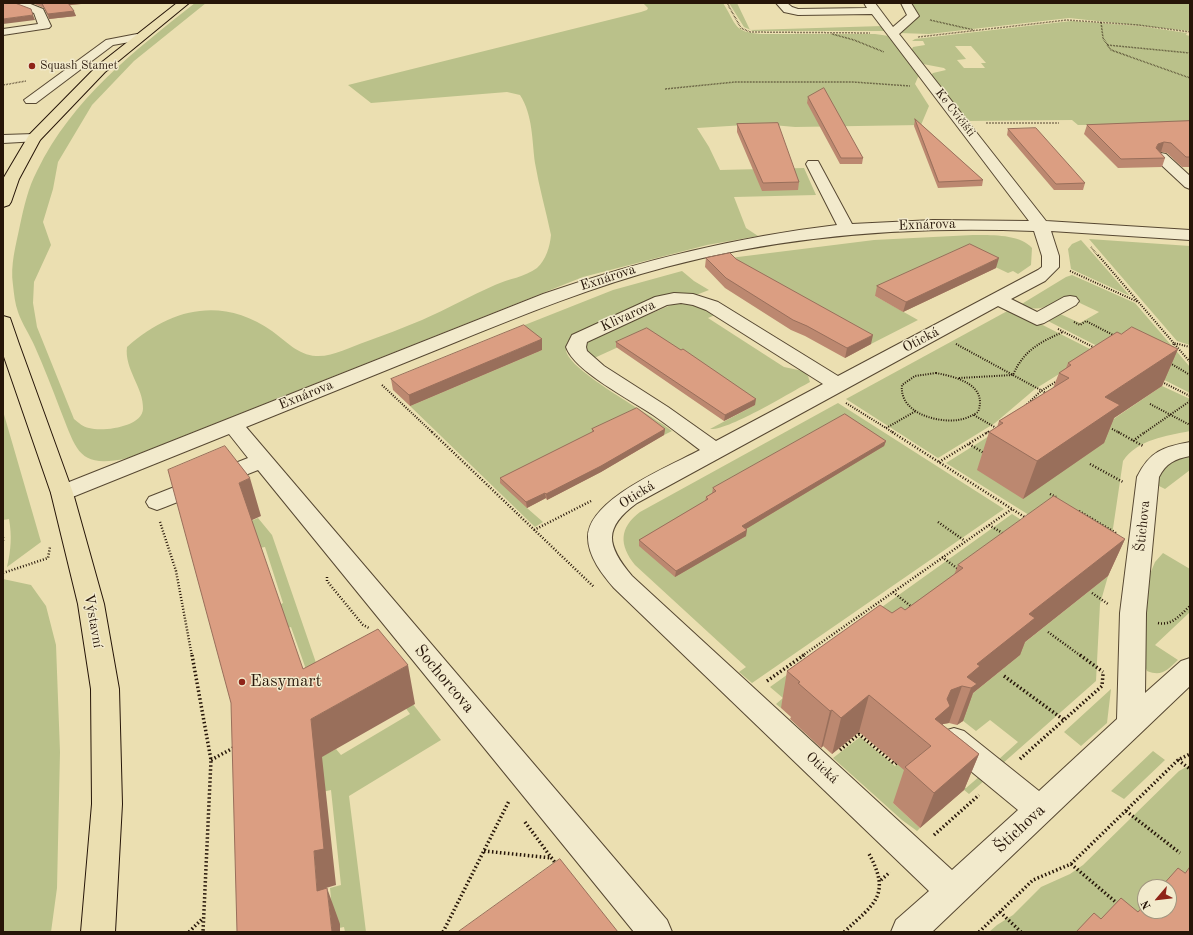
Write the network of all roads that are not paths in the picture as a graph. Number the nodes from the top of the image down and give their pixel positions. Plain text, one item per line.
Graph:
1 (23, 3) edge
2 (184, 3) edge
3 (781, 3) edge
4 (906, 3) edge
5 (872, 7) edge
6 (3, 32) edge
7 (893, 33) junction
8 (137, 38) junction
9 (81, 64) junction
10 (101, 69) junction
11 (31, 100) dead end
12 (34, 138) junction
13 (3, 139) edge
14 (1161, 157) edge
15 (813, 164) dead end
16 (1190, 184) edge
17 (3, 202) edge
18 (1041, 226) junction
19 (847, 229) junction
20 (1190, 235) edge
21 (998, 299) junction
22 (1070, 301) dead end
23 (3, 322) edge
24 (839, 392) junction
25 (233, 425) junction
26 (714, 450) junction
27 (1190, 450) edge
28 (263, 460) junction
29 (62, 493) junction
30 (158, 511) road end
31 (1190, 669) edge
32 (1131, 726) junction
33 (949, 736) edge
34 (1040, 810) junction
35 (952, 891) junction
36 (98, 932) edge
37 (656, 932) edge
38 (908, 932) edge

1 - 6 street
2 - 8 main road
3 - 5 street
4 - 7 street
5 - 7 street, Ke Cvičišti
7 - 18 street, Ke Cvičišti
8 - 9 street
8 - 10 main road
9 - 10 street
9 - 11 street
10 - 12 main road
12 - 13 street
12 - 17 main road
14 - 16 street
15 - 19 street
18 - 19 street, Exnárova
18 - 20 street, Exnárova
18 - 21 street, Otická
19 - 25 street, Exnárova
21 - 22 street
21 - 24 street, Otická
23 - 29 main road, Výstavní
24 - 26 street, Otická
24 - 26 street, Klivarova
25 - 28 street, Sochorcova
25 - 29 street, Exnárova
26 - 35 street, Otická
27 - 32 street, Štichova
28 - 30 street
28 - 37 street, Sochorcova
29 - 36 main road, Výstavní
31 - 32 street, Štichova
32 - 34 street, Štichova
33 - 34 street
34 - 35 street, Štichova
35 - 38 street, Štichova

